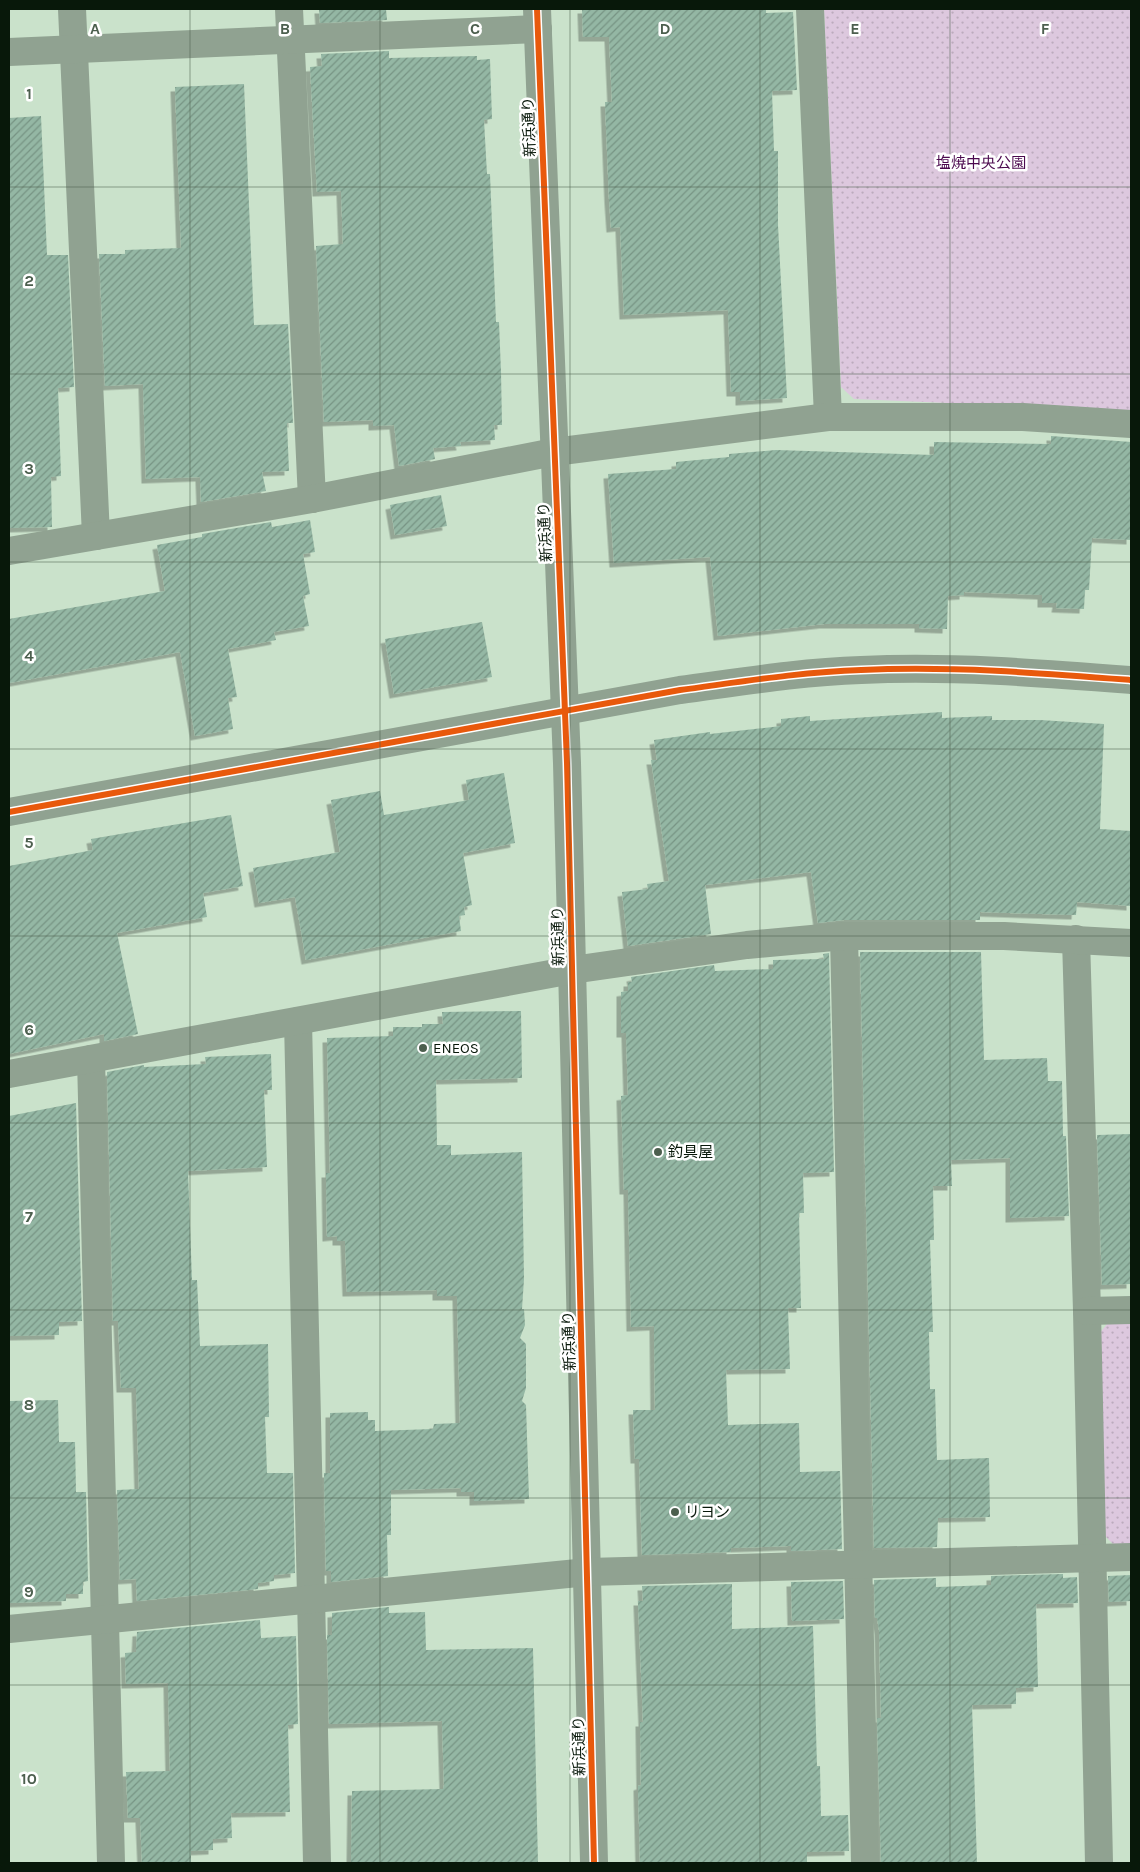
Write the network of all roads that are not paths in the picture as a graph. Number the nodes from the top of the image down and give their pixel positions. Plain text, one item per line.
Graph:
1 (72, 9) edge
2 (289, 9) edge
3 (810, 9) edge
4 (537, 19) edge
5 (290, 40) junction
6 (74, 49) junction
7 (9, 52) edge
8 (828, 417) junction
9 (1131, 424) edge
10 (554, 452) junction
11 (312, 499) junction
12 (96, 536) junction
13 (9, 551) edge
14 (1131, 680) edge
15 (565, 710) junction
16 (9, 812) edge
17 (844, 936) junction
18 (1076, 939) junction
19 (1131, 943) edge
20 (572, 970) junction
21 (298, 1021) junction
22 (91, 1058) junction
23 (9, 1074) edge
24 (1131, 1310) edge
25 (1087, 1311) junction
26 (1131, 1557) edge
27 (1092, 1558) junction
28 (859, 1565) junction
29 (588, 1572) junction
30 (310, 1600) junction
31 (106, 1620) junction
32 (9, 1629) edge
33 (111, 1863) edge
34 (317, 1863) edge
35 (594, 1863) edge
36 (865, 1863) edge
37 (1099, 1863) edge

1 - 6 street
2 - 5 street
3 - 8 street
4 - 5 street
4 - 10 street, 新浜通り
5 - 6 street
5 - 11 street
6 - 7 street
6 - 12 street
8 - 9 street
8 - 10 street
10 - 11 street
10 - 15 street, 新浜通り
11 - 12 street
12 - 13 street
14 - 15 street
15 - 16 street
15 - 20 street, 新浜通り
17 - 18 street
17 - 20 street
17 - 28 street
18 - 19 street
18 - 25 street
20 - 21 street
20 - 29 street, 新浜通り
21 - 22 street
21 - 30 street
22 - 23 street
22 - 31 street
24 - 25 street
25 - 27 street
26 - 27 street
27 - 28 street
27 - 37 street
28 - 29 street
28 - 36 street
29 - 30 street
29 - 35 street, 新浜通り
30 - 31 street
30 - 34 street
31 - 32 street
31 - 33 street

